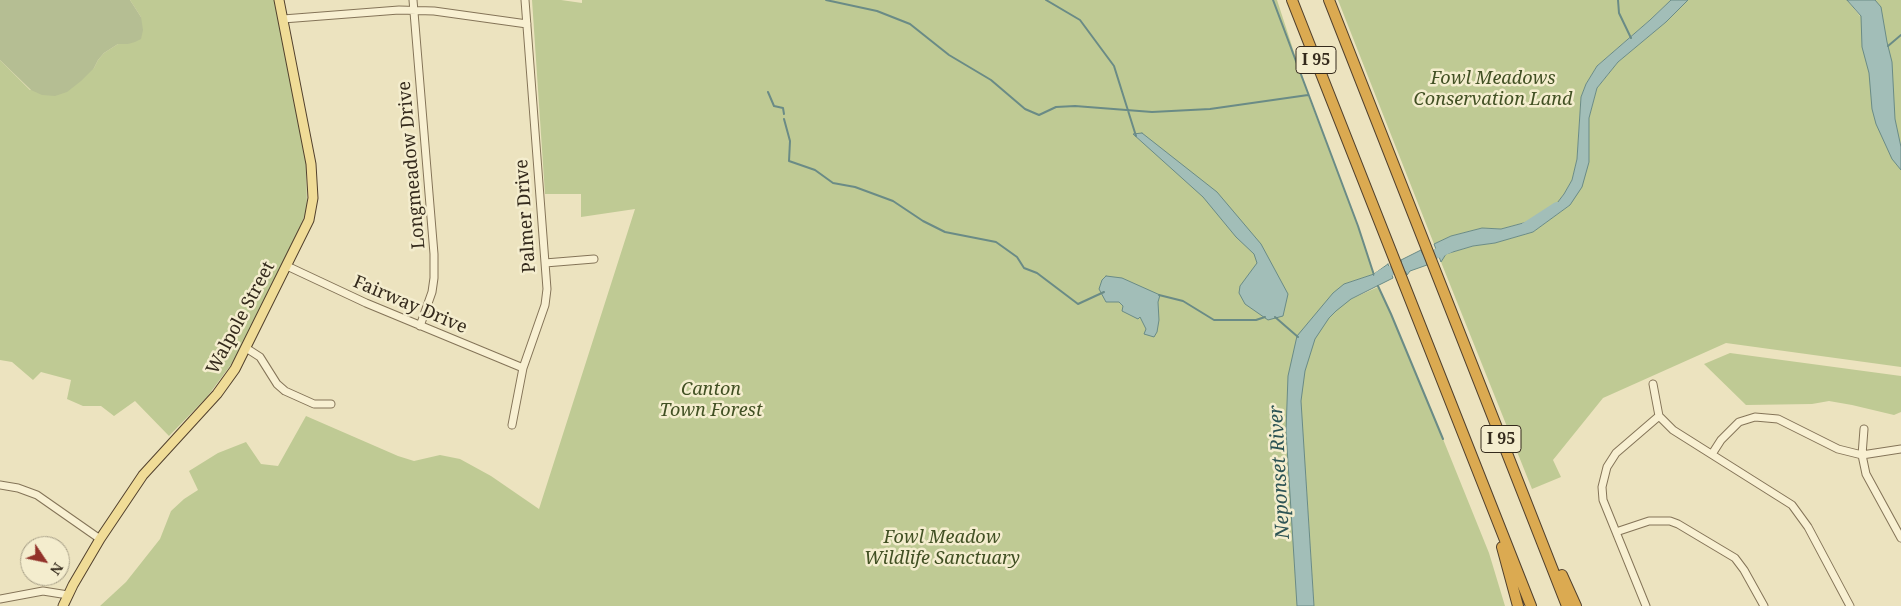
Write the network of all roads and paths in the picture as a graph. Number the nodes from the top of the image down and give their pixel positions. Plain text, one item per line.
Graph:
1 (279, 0) edge
2 (413, 0) edge
3 (525, 0) edge
4 (1292, 0) edge
5 (1329, 0) edge
6 (414, 11) junction
7 (283, 19) junction
8 (527, 24) junction
9 (594, 259) dead end
10 (546, 263) junction
11 (287, 266) junction
12 (420, 326) junction
13 (246, 348) junction
14 (523, 368) junction
15 (1653, 384) dead end
16 (331, 404) dead end
17 (1659, 416) junction
18 (512, 425) dead end
19 (1864, 429) dead end
20 (1901, 449) edge
21 (1712, 454) junction
22 (1862, 455) junction
23 (0, 484) edge
24 (1493, 509) junction
25 (1898, 525) edge
26 (1616, 532) junction
27 (1540, 538) junction
28 (1901, 538) edge
29 (100, 539) junction
30 (68, 595) junction
31 (0, 599) edge
32 (64, 606) edge
33 (1518, 606) edge
34 (1531, 606) edge
35 (1567, 606) edge
36 (1576, 606) edge
37 (1646, 606) edge
38 (1764, 606) edge
39 (1850, 606) edge

1 - 7 main road, Walpole Street
2 - 6 street, Longmeadow Drive
3 - 8 street, Palmer Drive
4 - 24 highway, I 95
5 - 27 highway, I 95
6 - 7 street
6 - 8 street
6 - 12 street, Longmeadow Drive
7 - 11 main road, Walpole Street
8 - 10 street, Palmer Drive
9 - 10 street
10 - 14 street, Palmer Drive
11 - 12 street, Fairway Drive
11 - 13 main road, Walpole Street
12 - 14 street, Fairway Drive
13 - 16 street
13 - 29 main road, Walpole Street
14 - 18 street, Palmer Drive
15 - 17 street
17 - 21 street
17 - 26 street
19 - 22 street
20 - 22 street
21 - 22 street
21 - 39 street
22 - 25 street
23 - 29 street
24 - 33 highway
24 - 34 highway, I 95
25 - 28 street
26 - 37 street
26 - 38 street
27 - 35 highway, I 95
27 - 36 highway
29 - 30 main road, Walpole Street
30 - 31 street
30 - 32 main road, Walpole Street

